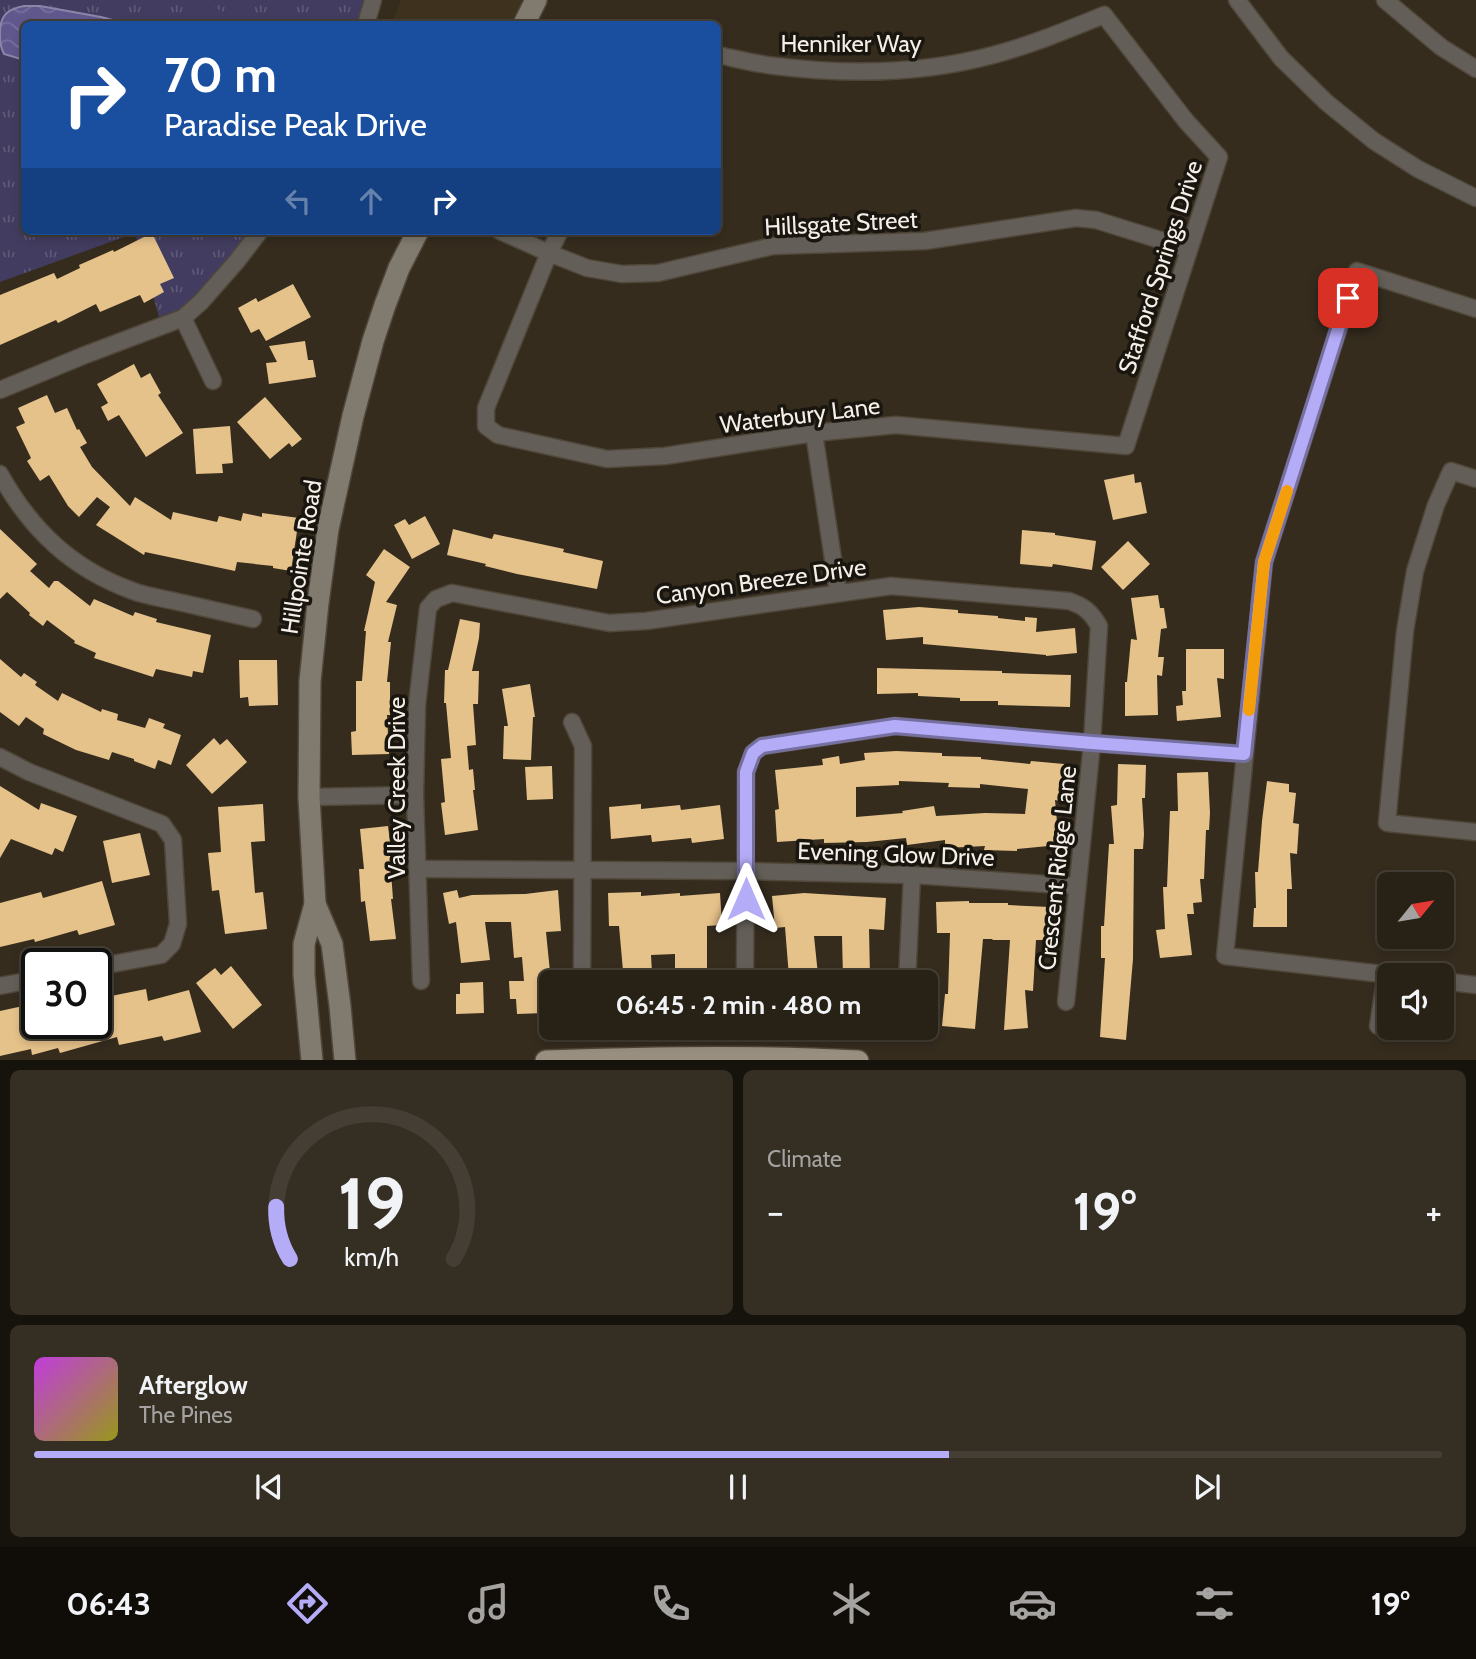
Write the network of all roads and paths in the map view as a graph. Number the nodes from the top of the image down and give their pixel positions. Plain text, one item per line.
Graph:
1 (373, 0) edge
2 (536, 0) edge
3 (1237, 0) edge
4 (1385, 0) edge
5 (1104, 15) joint
6 (367, 21) edge
7 (526, 21) edge
8 (721, 56) edge
9 (1476, 69) edge
10 (1476, 198) edge
11 (257, 235) edge
12 (416, 235) edge
13 (509, 235) edge
14 (558, 235) edge
15 (1189, 249) junction
16 (549, 253) junction
17 (1476, 309) edge
18 (183, 318) junction
19 (214, 381) dead end
20 (0, 390) edge
21 (814, 433) junction
22 (1126, 446) joint
23 (0, 474) edge
24 (1476, 479) edge
25 (838, 592) junction
26 (436, 599) joint
27 (1093, 614) joint
28 (253, 619) dead end
29 (572, 722) dead end
30 (1092, 743) junction
31 (1244, 754) junction
32 (0, 757) edge
33 (415, 795) junction
34 (309, 797) junction
35 (1476, 832) edge
36 (419, 869) junction
37 (583, 870) junction
38 (746, 871) junction
39 (912, 875) junction
40 (1077, 886) junction
41 (315, 904) junction
42 (112, 964) edge
43 (582, 970) edge
44 (745, 970) edge
45 (908, 970) edge
46 (1377, 973) edge
47 (421, 981) dead end
48 (21, 982) edge
49 (1454, 982) edge
50 (1476, 985) edge
51 (0, 986) edge
52 (1066, 1002) dead end
53 (312, 1060) edge
54 (345, 1060) edge
55 (546, 1060) edge
56 (858, 1060) edge

1 - 6 street
2 - 7 street
3 - 10 street
4 - 9 street
5 - 8 street, Henniker Way
5 - 15 street, Stafford Springs Drive
11 - 18 street
12 - 34 street, Hillpointe Road
13 - 16 street, Hillsgate Street
14 - 16 street
15 - 16 street, Hillsgate Street
15 - 22 street, Stafford Springs Drive
16 - 21 street, Waterbury Lane
17 - 31 street
18 - 19 street
18 - 20 street
21 - 22 street, Waterbury Lane
21 - 25 street
23 - 28 street
24 - 35 street
25 - 26 street, Canyon Breeze Drive
25 - 27 street, Canyon Breeze Drive
26 - 33 street, Valley Creek Drive
27 - 30 street, Crescent Ridge Lane
29 - 37 street
30 - 31 street
30 - 38 street
30 - 40 street, Crescent Ridge Lane
31 - 46 street
32 - 42 street
33 - 34 street
33 - 36 street, Valley Creek Drive
34 - 41 street, Hillpointe Road
36 - 37 street, Evening Glow Drive
36 - 47 street, Valley Creek Drive
37 - 38 street, Evening Glow Drive
37 - 43 street
38 - 39 street, Evening Glow Drive
38 - 44 street
39 - 40 street, Evening Glow Drive
39 - 45 street
40 - 52 street, Crescent Ridge Lane
41 - 53 street, Hillpointe Road
41 - 54 street, Hillpointe Road
48 - 51 street
49 - 50 street
55 - 56 main road

